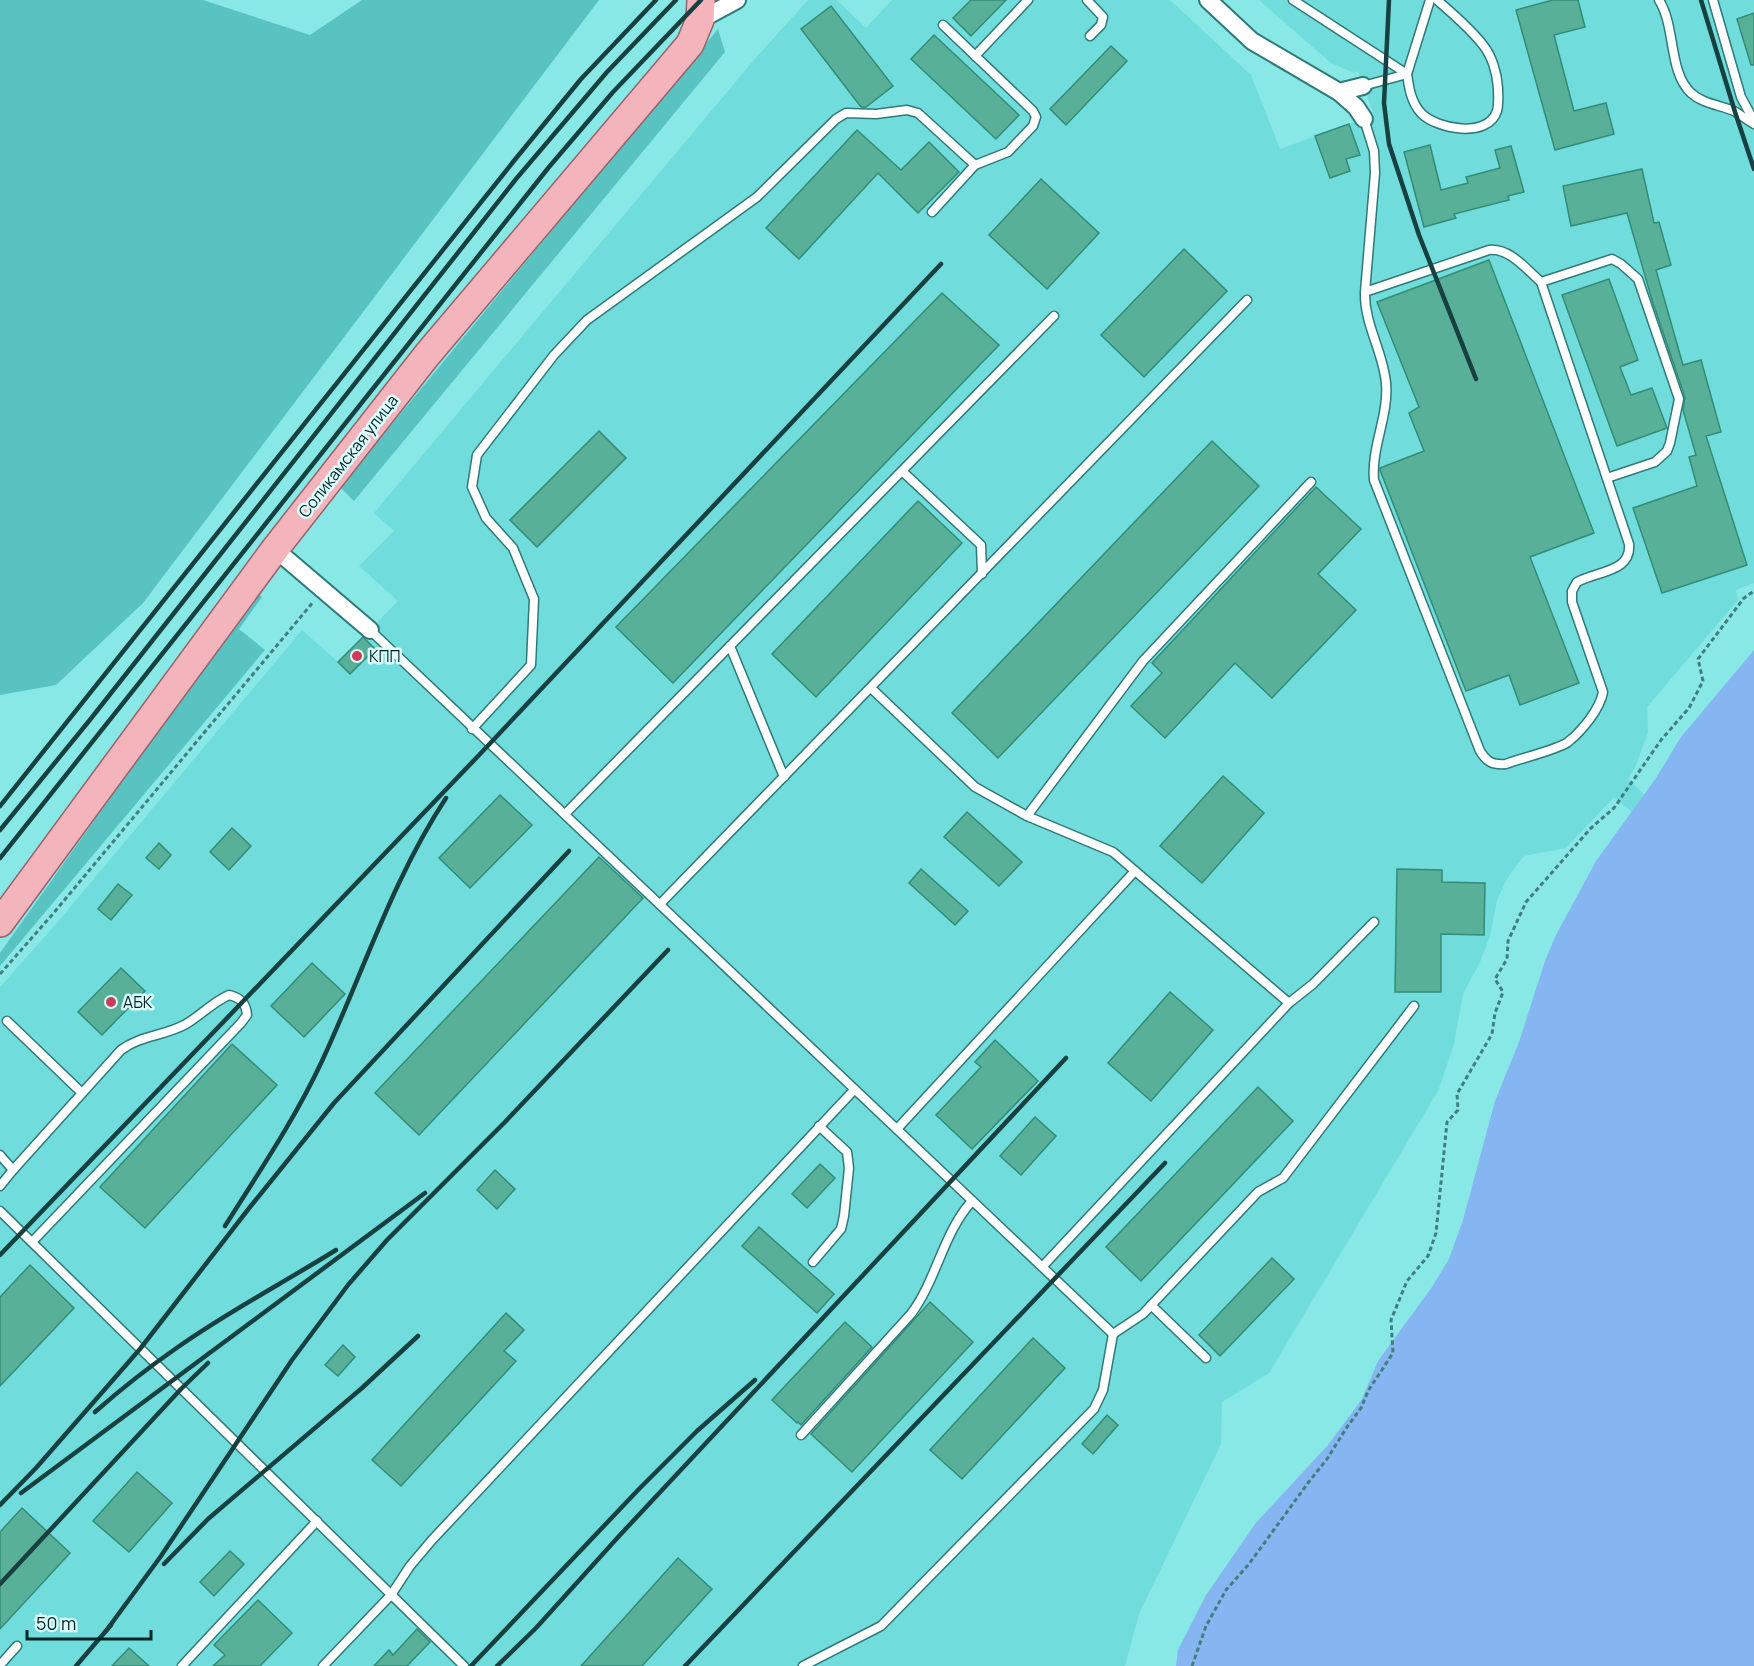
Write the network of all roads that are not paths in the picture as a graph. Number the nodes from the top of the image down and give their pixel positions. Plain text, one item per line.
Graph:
1 (737, 0) edge
2 (1028, 0) edge
3 (1087, 0) edge
4 (1208, 0) edge
5 (1293, 0) edge
6 (1431, 0) edge
7 (1437, 0) edge
8 (1659, 0) edge
9 (1713, 0) edge
10 (700, 10) edge
11 (943, 25) dead end
12 (1090, 36) dead end
13 (975, 56) junction
14 (1407, 74) junction
15 (1363, 86) joint
16 (1339, 92) junction
17 (1364, 119) joint
18 (1754, 123) edge
19 (975, 165) junction
20 (932, 212) dead end
21 (1541, 282) junction
22 (1365, 292) junction
23 (1247, 300) dead end
24 (1054, 316) dead end
25 (902, 471) junction
26 (1607, 478) junction
27 (1311, 482) dead end
28 (275, 549) junction
29 (982, 574) junction
30 (370, 630) joint
31 (730, 646) junction
32 (871, 688) junction
33 (472, 729) junction
34 (784, 777) junction
35 (565, 814) junction
36 (1027, 816) junction
37 (1135, 871) junction
38 (660, 904) junction
39 (1374, 921) dead end
40 (0, 923) edge
41 (1289, 1003) junction
42 (1414, 1006) dead end
43 (8, 1021) dead end
44 (854, 1090) junction
45 (82, 1093) junction
46 (819, 1126) junction
47 (897, 1129) junction
48 (0, 1155) edge
49 (13, 1170) junction
50 (0, 1186) edge
51 (972, 1201) junction
52 (0, 1211) edge
53 (32, 1242) junction
54 (813, 1262) dead end
55 (1043, 1266) junction
56 (1151, 1305) junction
57 (1113, 1334) junction
58 (1206, 1358) dead end
59 (801, 1435) dead end
60 (316, 1521) junction
61 (391, 1595) junction
62 (17, 1646) dead end
63 (0, 1665) edge
64 (182, 1666) edge
65 (323, 1666) edge
66 (464, 1666) edge
67 (803, 1666) edge

1 - 10 street
2 - 13 lane
3 - 12 lane
4 - 16 street
5 - 14 lane
6 - 14 lane
7 - 14 lane
8 - 18 lane
9 - 18 lane
10 - 28 main road, Соликамская улица
11 - 13 lane
13 - 19 lane
14 - 15 lane
15 - 16 street
16 - 17 street
17 - 22 lane
19 - 20 lane
19 - 33 lane
21 - 22 lane
21 - 26 lane
21 - 26 lane
22 - 26 lane
23 - 29 lane
24 - 25 lane
25 - 29 lane
25 - 31 lane
27 - 36 lane
28 - 30 street
28 - 40 main road, Соликамская улица
29 - 32 lane
30 - 33 lane
31 - 34 lane
31 - 35 lane
32 - 34 lane
32 - 36 lane
33 - 35 lane
34 - 38 lane
35 - 38 lane
36 - 37 lane
37 - 41 lane
37 - 47 lane
38 - 44 lane
39 - 41 lane
41 - 55 lane
42 - 56 lane
43 - 45 lane
44 - 46 lane
44 - 47 lane
45 - 49 lane
45 - 53 lane
46 - 54 lane
46 - 61 lane
47 - 51 lane
48 - 49 lane
49 - 50 lane
51 - 55 lane
51 - 59 lane
52 - 53 lane
53 - 60 lane
55 - 57 lane
56 - 57 lane
56 - 58 lane
57 - 67 lane
60 - 61 lane
60 - 64 lane
61 - 65 lane
61 - 66 lane
62 - 63 lane

